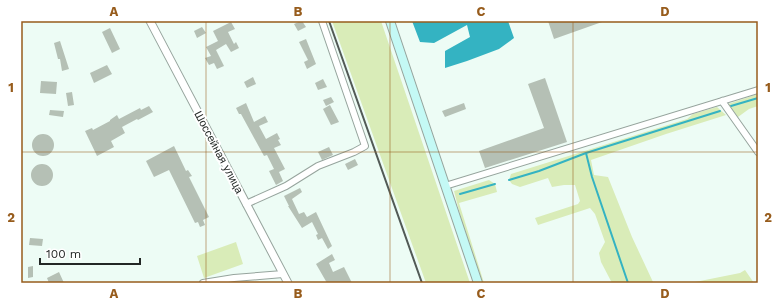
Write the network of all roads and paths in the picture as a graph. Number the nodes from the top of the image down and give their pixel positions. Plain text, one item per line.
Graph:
1 (150, 21) edge
2 (322, 21) edge
3 (390, 21) edge
4 (758, 90) edge
5 (722, 101) junction
6 (758, 152) edge
7 (445, 186) junction
8 (246, 204) junction
9 (283, 274) junction
10 (204, 283) edge
11 (288, 283) edge
12 (478, 283) edge

1 - 8 street, Шоссейная улица
2 - 8 street
3 - 7 main road
4 - 5 street
5 - 6 street
5 - 7 street
7 - 12 main road
8 - 9 street, Шоссейная улица
9 - 10 street
9 - 11 street, Шоссейная улица

